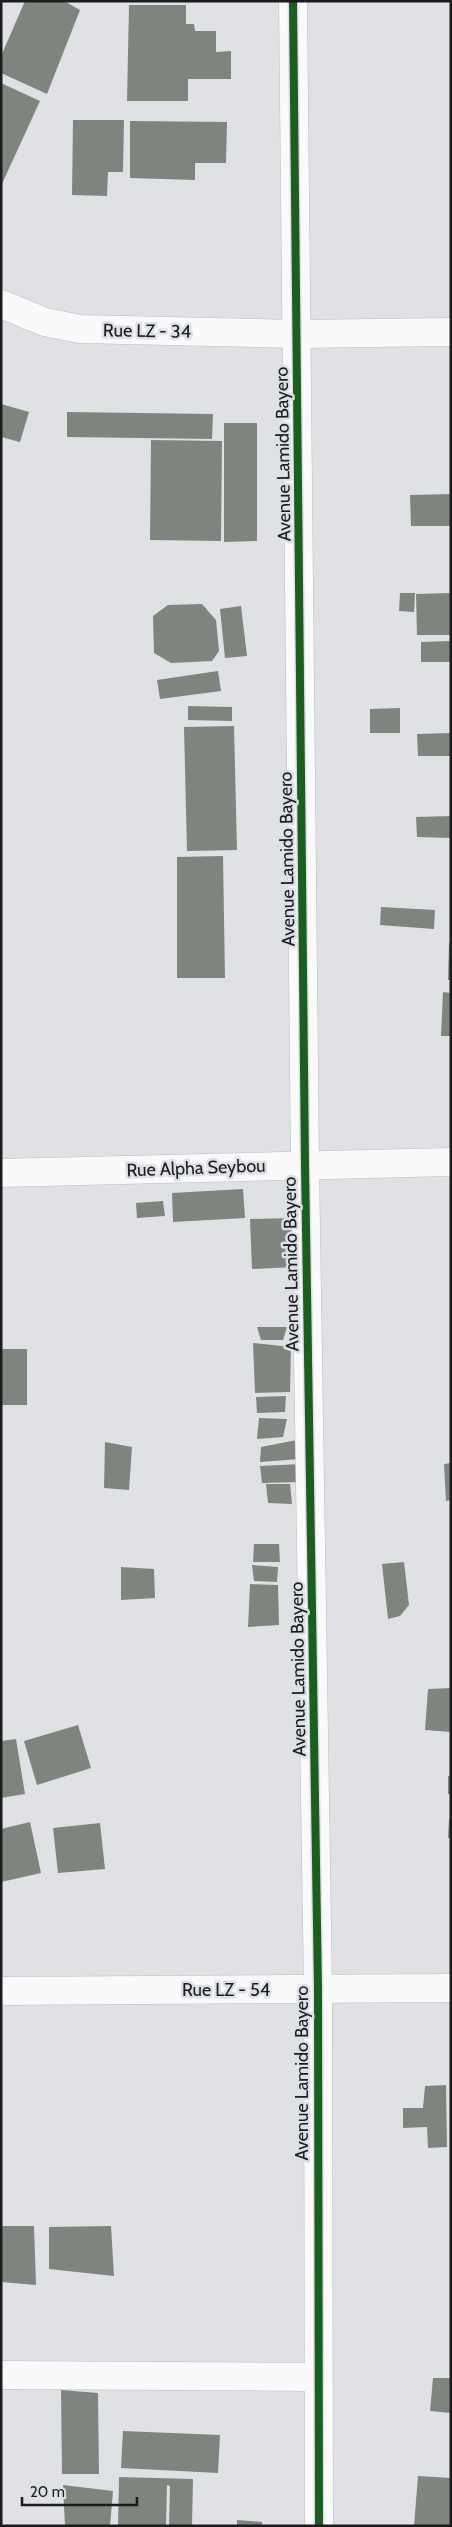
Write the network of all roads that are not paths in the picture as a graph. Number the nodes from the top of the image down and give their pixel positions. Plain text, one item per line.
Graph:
1 (293, 1) edge
2 (1, 304) edge
3 (451, 332) edge
4 (296, 334) junction
5 (451, 1162) edge
6 (305, 1165) junction
7 (1, 1174) edge
8 (451, 1988) edge
9 (318, 1989) junction
10 (1, 1991) edge
11 (1, 2376) edge
12 (317, 2376) junction
13 (319, 2526) edge

1 - 4 street, Avenue Lamido Bayero
2 - 4 street, Rue LZ - 34
3 - 4 street, Rue LZ - 34
4 - 6 street, Avenue Lamido Bayero
5 - 6 street, Rue Alpha Seybou
6 - 7 street, Rue Alpha Seybou
6 - 9 street, Avenue Lamido Bayero
8 - 9 street, Rue LZ - 54
9 - 10 street, Rue LZ - 54
9 - 12 street, Avenue Lamido Bayero
11 - 12 street
12 - 13 street, Avenue Lamido Bayero

